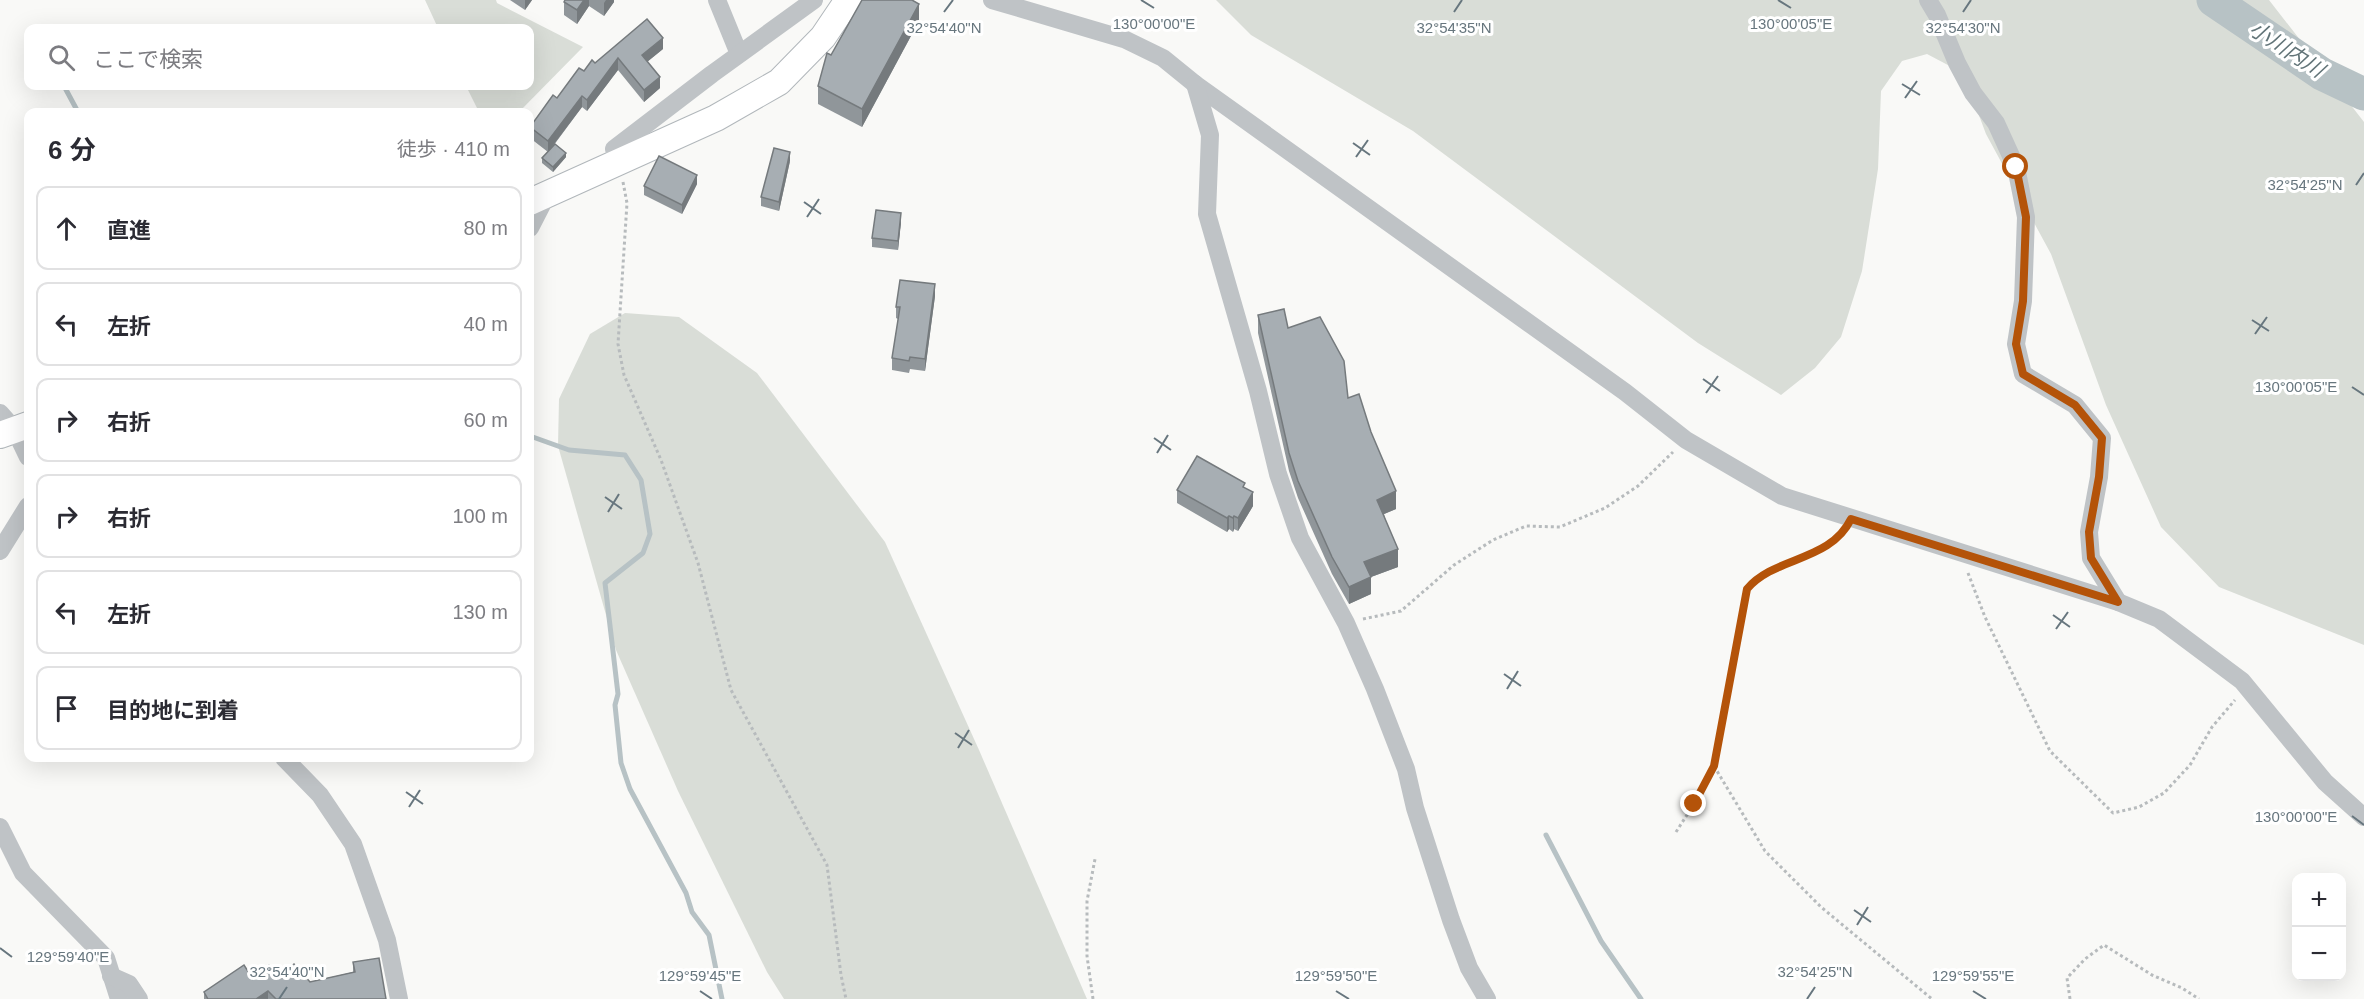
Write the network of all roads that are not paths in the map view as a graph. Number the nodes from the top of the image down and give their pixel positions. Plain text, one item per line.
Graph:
1 (717, 0) edge
2 (814, 0) edge
3 (848, 0) edge
4 (992, 0) edge
5 (1928, 0) edge
6 (739, 54) junction
7 (1195, 84) junction
8 (620, 162) junction
9 (538, 199) edge
10 (534, 214) edge
11 (11, 426) edge
12 (24, 450) edge
13 (24, 512) edge
14 (0, 551) edge
15 (2118, 602) junction
16 (288, 762) edge
17 (2364, 817) edge
18 (0, 827) edge
19 (111, 976) junction
20 (119, 999) edge
21 (139, 999) edge
22 (399, 999) edge
23 (1487, 999) edge

1 - 6 street
2 - 6 street
3 - 8 street
4 - 7 street
5 - 15 street
6 - 8 street
7 - 15 street
7 - 23 street
8 - 9 street
9 - 10 street
11 - 12 street
13 - 14 street
15 - 17 street
16 - 22 street
18 - 19 street
19 - 20 street
19 - 21 street

